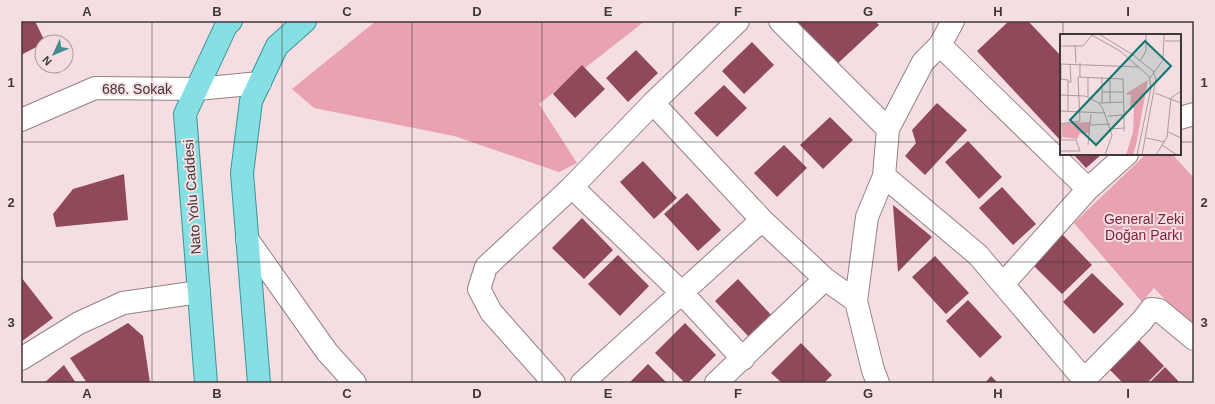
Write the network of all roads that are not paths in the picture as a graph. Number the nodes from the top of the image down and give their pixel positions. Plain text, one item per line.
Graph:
1 (231, 21) edge
2 (305, 21) edge
3 (738, 21) edge
4 (780, 21) edge
5 (953, 21) edge
6 (940, 45) junction
7 (260, 83) junction
8 (197, 89) junction
9 (653, 103) junction
10 (1194, 114) edge
11 (1181, 118) edge
12 (21, 120) edge
13 (888, 129) junction
14 (1126, 155) edge
15 (884, 176) junction
16 (572, 186) junction
17 (1088, 189) junction
18 (762, 220) junction
19 (247, 240) junction
20 (825, 279) junction
21 (1003, 284) junction
22 (199, 292) junction
23 (682, 292) junction
24 (856, 301) junction
25 (1194, 339) edge
26 (21, 359) edge
27 (742, 359) junction
28 (1084, 382) edge
29 (206, 383) edge
30 (259, 383) edge
31 (355, 383) edge
32 (554, 383) edge
33 (582, 383) edge
34 (716, 383) edge
35 (878, 383) edge

1 - 8 main road, Nato Yolu Caddesi
2 - 7 main road
3 - 9 street
4 - 13 street
5 - 6 street
6 - 13 street
6 - 17 street
7 - 8 street, 686. Sokak
7 - 19 main road
8 - 12 street, 686. Sokak
8 - 22 main road, Nato Yolu Caddesi
9 - 16 street
9 - 18 street
10 - 11 street
13 - 15 street
14 - 17 street
15 - 21 street
15 - 24 street
16 - 23 street
16 - 32 street
17 - 21 street
18 - 20 street
18 - 23 street
19 - 30 main road
19 - 31 street
20 - 24 street
20 - 27 street
21 - 28 street
22 - 26 street
22 - 29 main road, Nato Yolu Caddesi
23 - 27 street
23 - 33 street
24 - 35 street
25 - 28 street
27 - 34 street

